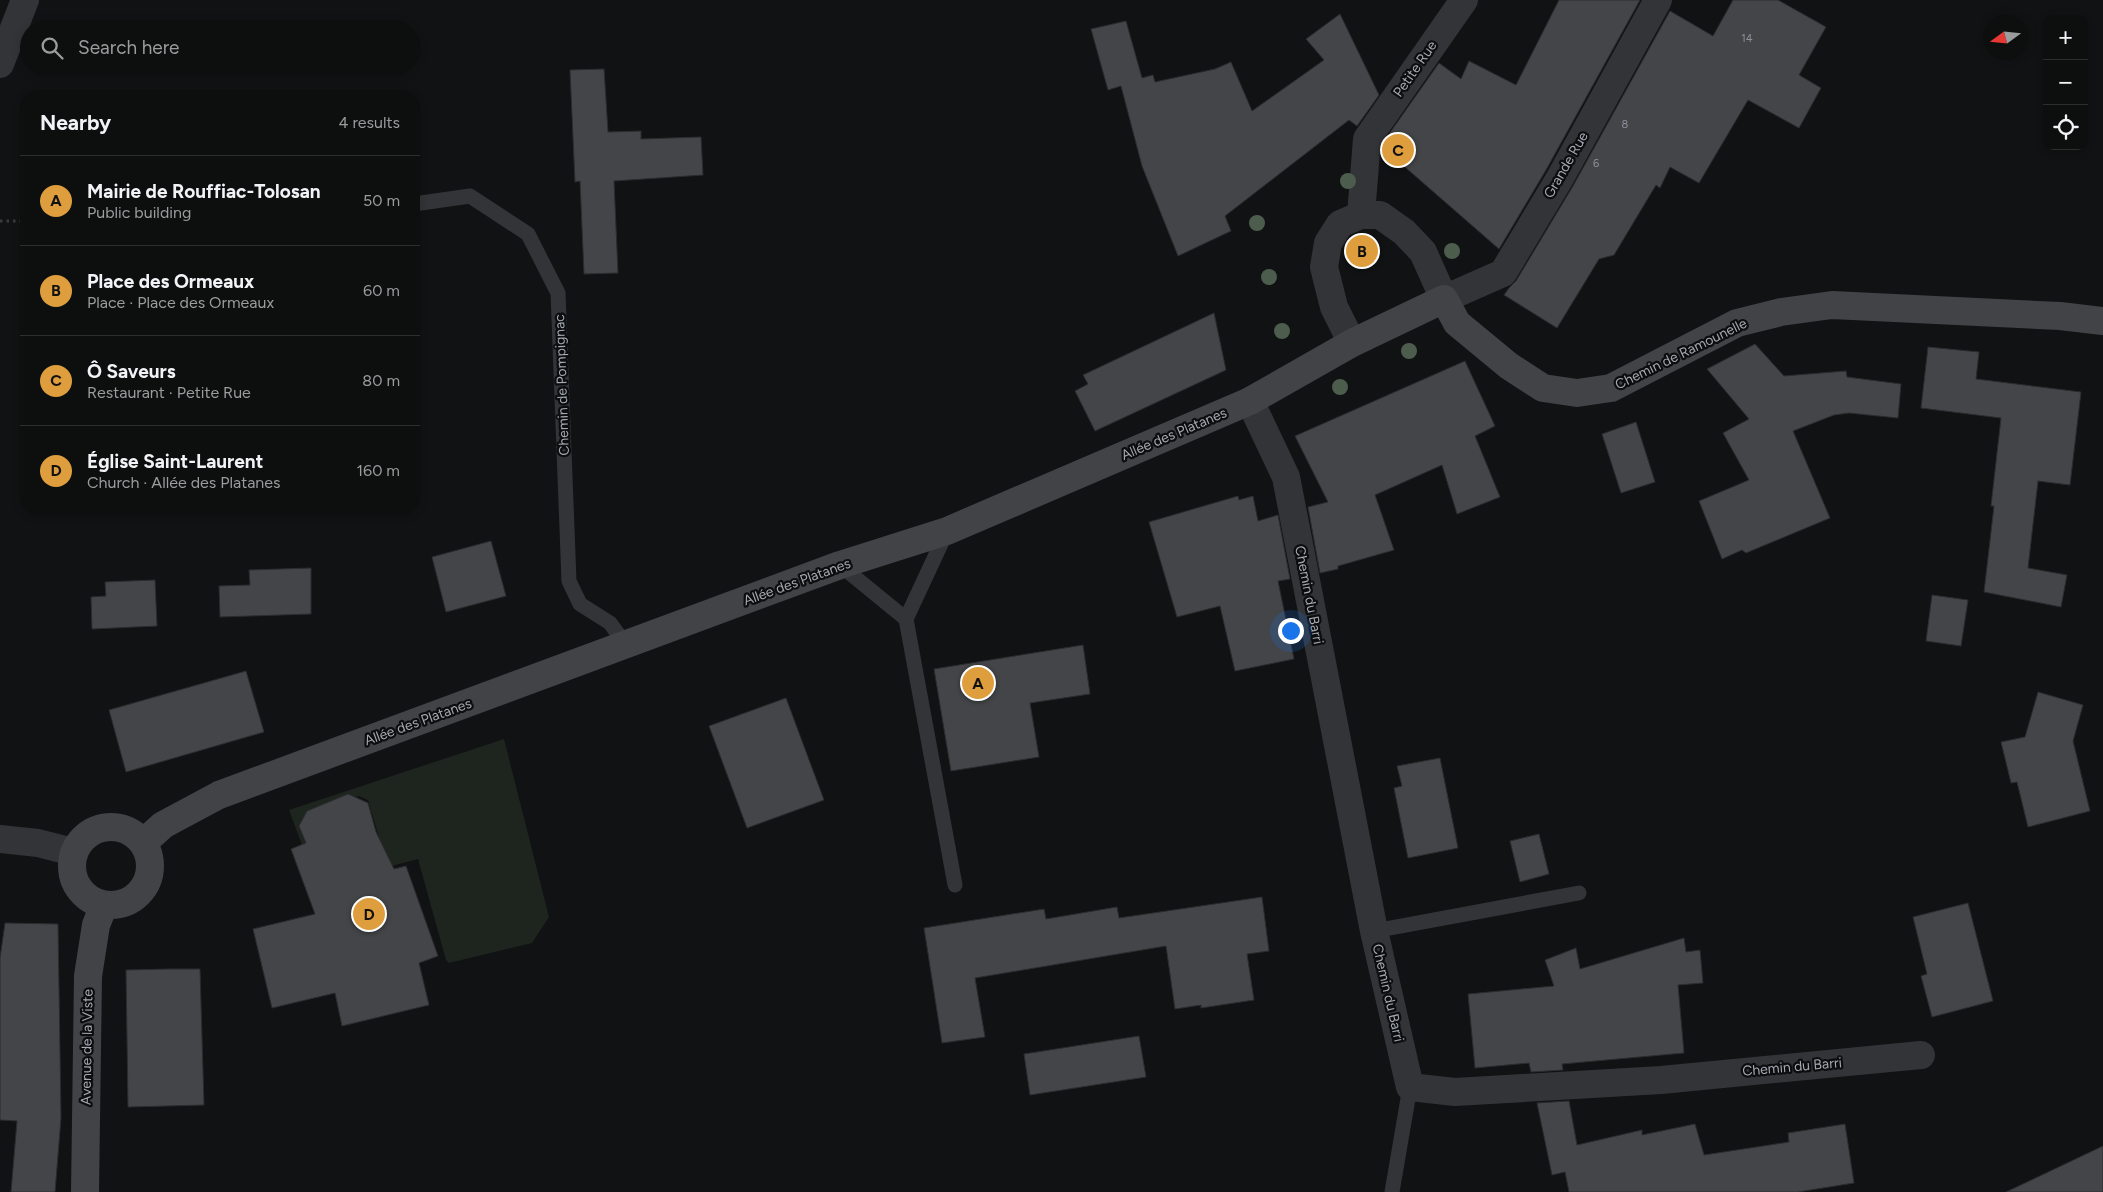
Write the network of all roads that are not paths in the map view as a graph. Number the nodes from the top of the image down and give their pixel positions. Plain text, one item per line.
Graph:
1 (25, 0) edge
2 (1464, 0) edge
3 (1658, 0) edge
4 (0, 64) edge
5 (420, 203) edge
6 (1361, 215) junction
7 (1444, 299) junction
8 (2103, 321) edge
9 (1352, 343) junction
10 (1250, 401) junction
11 (947, 531) junction
12 (840, 565) junction
13 (906, 619) junction
14 (626, 646) junction
15 (0, 839) edge
16 (143, 843) junction
17 (73, 852) junction
18 (955, 885) dead end
19 (1578, 893) dead end
20 (104, 905) junction
21 (1374, 931) junction
22 (1921, 1055) dead end
23 (1410, 1087) junction
24 (85, 1192) edge
25 (1392, 1192) edge

1 - 4 street
2 - 6 street, Petite Rue
3 - 7 street, Grande Rue
5 - 14 lane, Chemin de Pompignac
6 - 7 street
6 - 9 street
7 - 8 street, Chemin de Ramounelle
7 - 9 street, Allée des Platanes
9 - 10 street, Allée des Platanes
10 - 11 street, Allée des Platanes
10 - 21 street, Chemin du Barri
11 - 12 street, Allée des Platanes
11 - 13 lane
12 - 13 lane
12 - 14 street, Allée des Platanes
13 - 18 lane
14 - 16 street, Allée des Platanes
15 - 17 street
16 - 17 street
16 - 20 street
17 - 20 street
19 - 21 lane
20 - 24 street, Avenue de la Viste
21 - 23 street, Chemin du Barri
22 - 23 street, Chemin du Barri
23 - 25 lane

